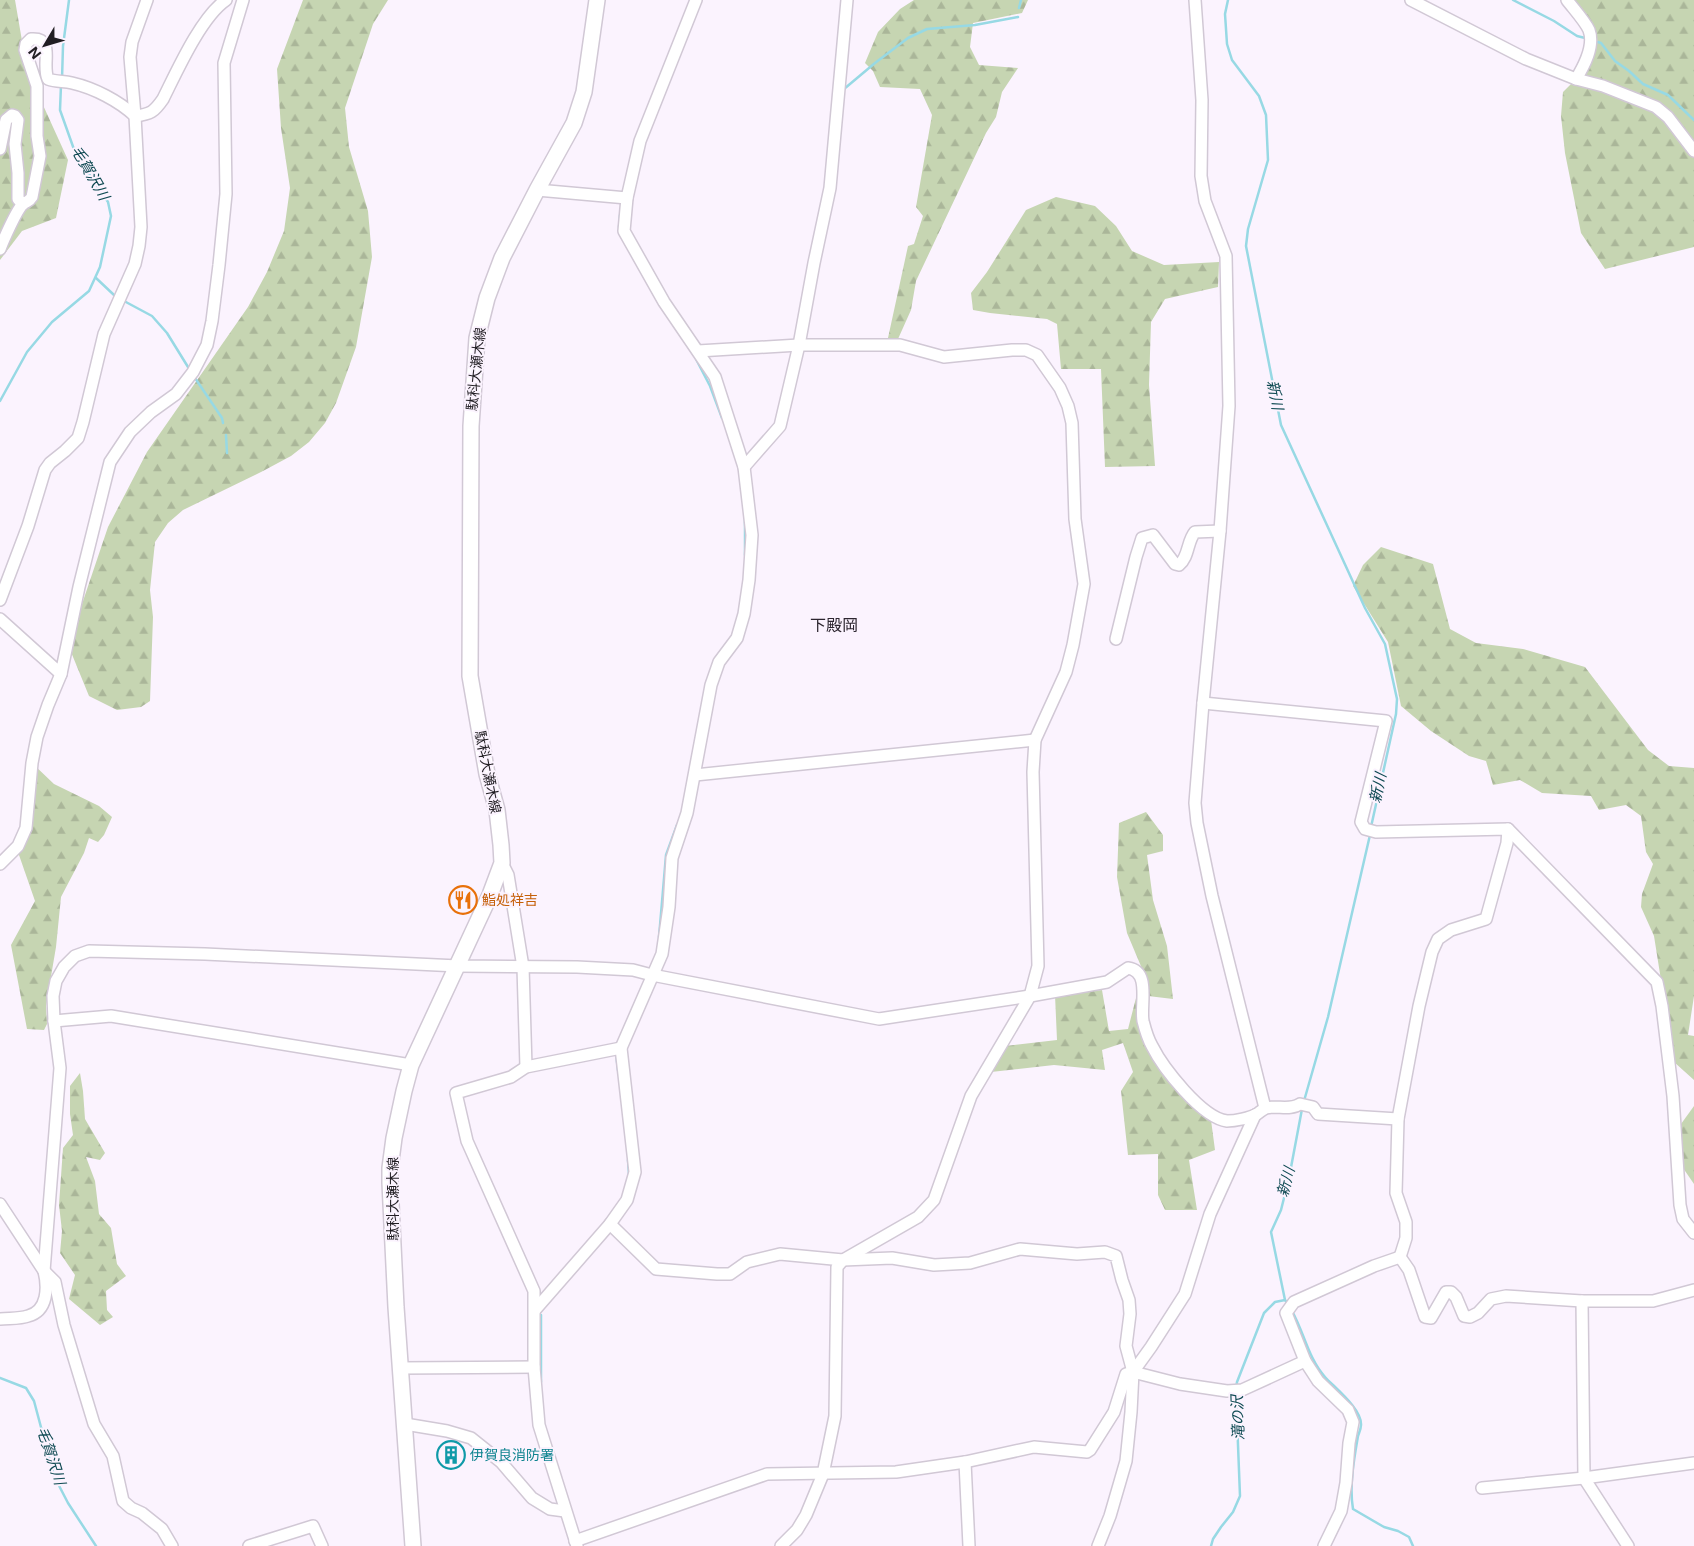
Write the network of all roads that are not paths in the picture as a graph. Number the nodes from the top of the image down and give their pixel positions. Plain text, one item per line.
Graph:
1 (147, 0) edge
2 (226, 0) edge
3 (243, 0) edge
4 (598, 0) edge
5 (696, 0) edge
6 (847, 0) edge
7 (1195, 0) edge
8 (1411, 0) edge
9 (1567, 0) edge
10 (1576, 79) junction
11 (135, 116) junction
12 (0, 149) edge
13 (1694, 151) edge
14 (537, 190) junction
15 (627, 198) junction
16 (23, 204) junction
17 (0, 249) edge
18 (800, 345) junction
19 (698, 351) junction
20 (744, 467) junction
21 (1220, 532) junction
22 (0, 600) edge
23 (0, 619) edge
24 (1116, 639) dead end
25 (61, 674) junction
26 (1203, 703) junction
27 (1035, 740) junction
28 (695, 775) junction
29 (1508, 829) junction
30 (502, 863) junction
31 (0, 864) edge
32 (458, 966) junction
33 (523, 967) junction
34 (652, 975) junction
35 (1030, 996) junction
36 (54, 1022) junction
37 (618, 1048) junction
38 (411, 1066) junction
39 (526, 1067) junction
40 (1265, 1108) junction
41 (1255, 1115) junction
42 (1398, 1119) junction
43 (0, 1204) edge
44 (610, 1224) junction
45 (1694, 1233) edge
46 (1400, 1257) junction
47 (843, 1260) junction
48 (44, 1271) junction
49 (1694, 1290) edge
50 (1582, 1301) junction
51 (535, 1310) junction
52 (0, 1319) edge
53 (1305, 1361) junction
54 (534, 1367) junction
55 (401, 1368) junction
56 (1133, 1372) junction
57 (404, 1424) junction
58 (965, 1462) junction
59 (1694, 1463) edge
60 (823, 1474) junction
61 (1584, 1478) junction
62 (1482, 1488) dead end
63 (565, 1511) junction
64 (576, 1544) edge
65 (172, 1546) edge
66 (249, 1546) edge
67 (322, 1546) edge
68 (413, 1546) edge
69 (781, 1546) edge
70 (969, 1546) edge
71 (1098, 1546) edge
72 (1324, 1546) edge
73 (1628, 1546) edge

1 - 11 street
2 - 11 street
3 - 25 street
4 - 14 main road, 駄科大瀬木線
5 - 15 street
6 - 18 street
7 - 21 street
8 - 10 street
9 - 10 street
10 - 13 street
11 - 16 street
11 - 22 street
12 - 16 street
14 - 15 street
14 - 30 main road, 駄科大瀬木線
15 - 19 street
16 - 17 street
18 - 19 street
18 - 20 street
18 - 27 street
19 - 20 street
20 - 28 street
21 - 24 street
21 - 26 street
23 - 25 street
25 - 31 street
26 - 29 street
26 - 40 street
27 - 28 street
27 - 35 street
28 - 34 street
29 - 42 street
29 - 45 street
30 - 32 main road, 駄科大瀬木線
30 - 33 street
32 - 33 street
32 - 36 street
32 - 38 main road, 駄科大瀬木線
33 - 34 street
33 - 39 street
34 - 35 street
34 - 37 street
35 - 41 street
35 - 47 street
36 - 38 street
36 - 48 street
37 - 39 street
37 - 44 street
38 - 55 main road, 駄科大瀬木線
39 - 51 street
40 - 41 street
40 - 42 street
41 - 56 street
42 - 46 street
43 - 48 street
44 - 47 street
44 - 51 street
46 - 50 street
46 - 53 street
47 - 56 street
47 - 60 street
48 - 52 street
48 - 65 street
49 - 50 street
50 - 61 street
51 - 54 street
53 - 56 street
53 - 72 street
54 - 55 street
54 - 63 street
55 - 57 main road, 駄科大瀬木線
56 - 58 street
56 - 71 street
57 - 63 street
57 - 68 main road, 駄科大瀬木線
58 - 60 street
58 - 70 street
59 - 61 street
60 - 64 street
60 - 69 street
61 - 62 street
61 - 73 street
63 - 64 street
66 - 67 street

